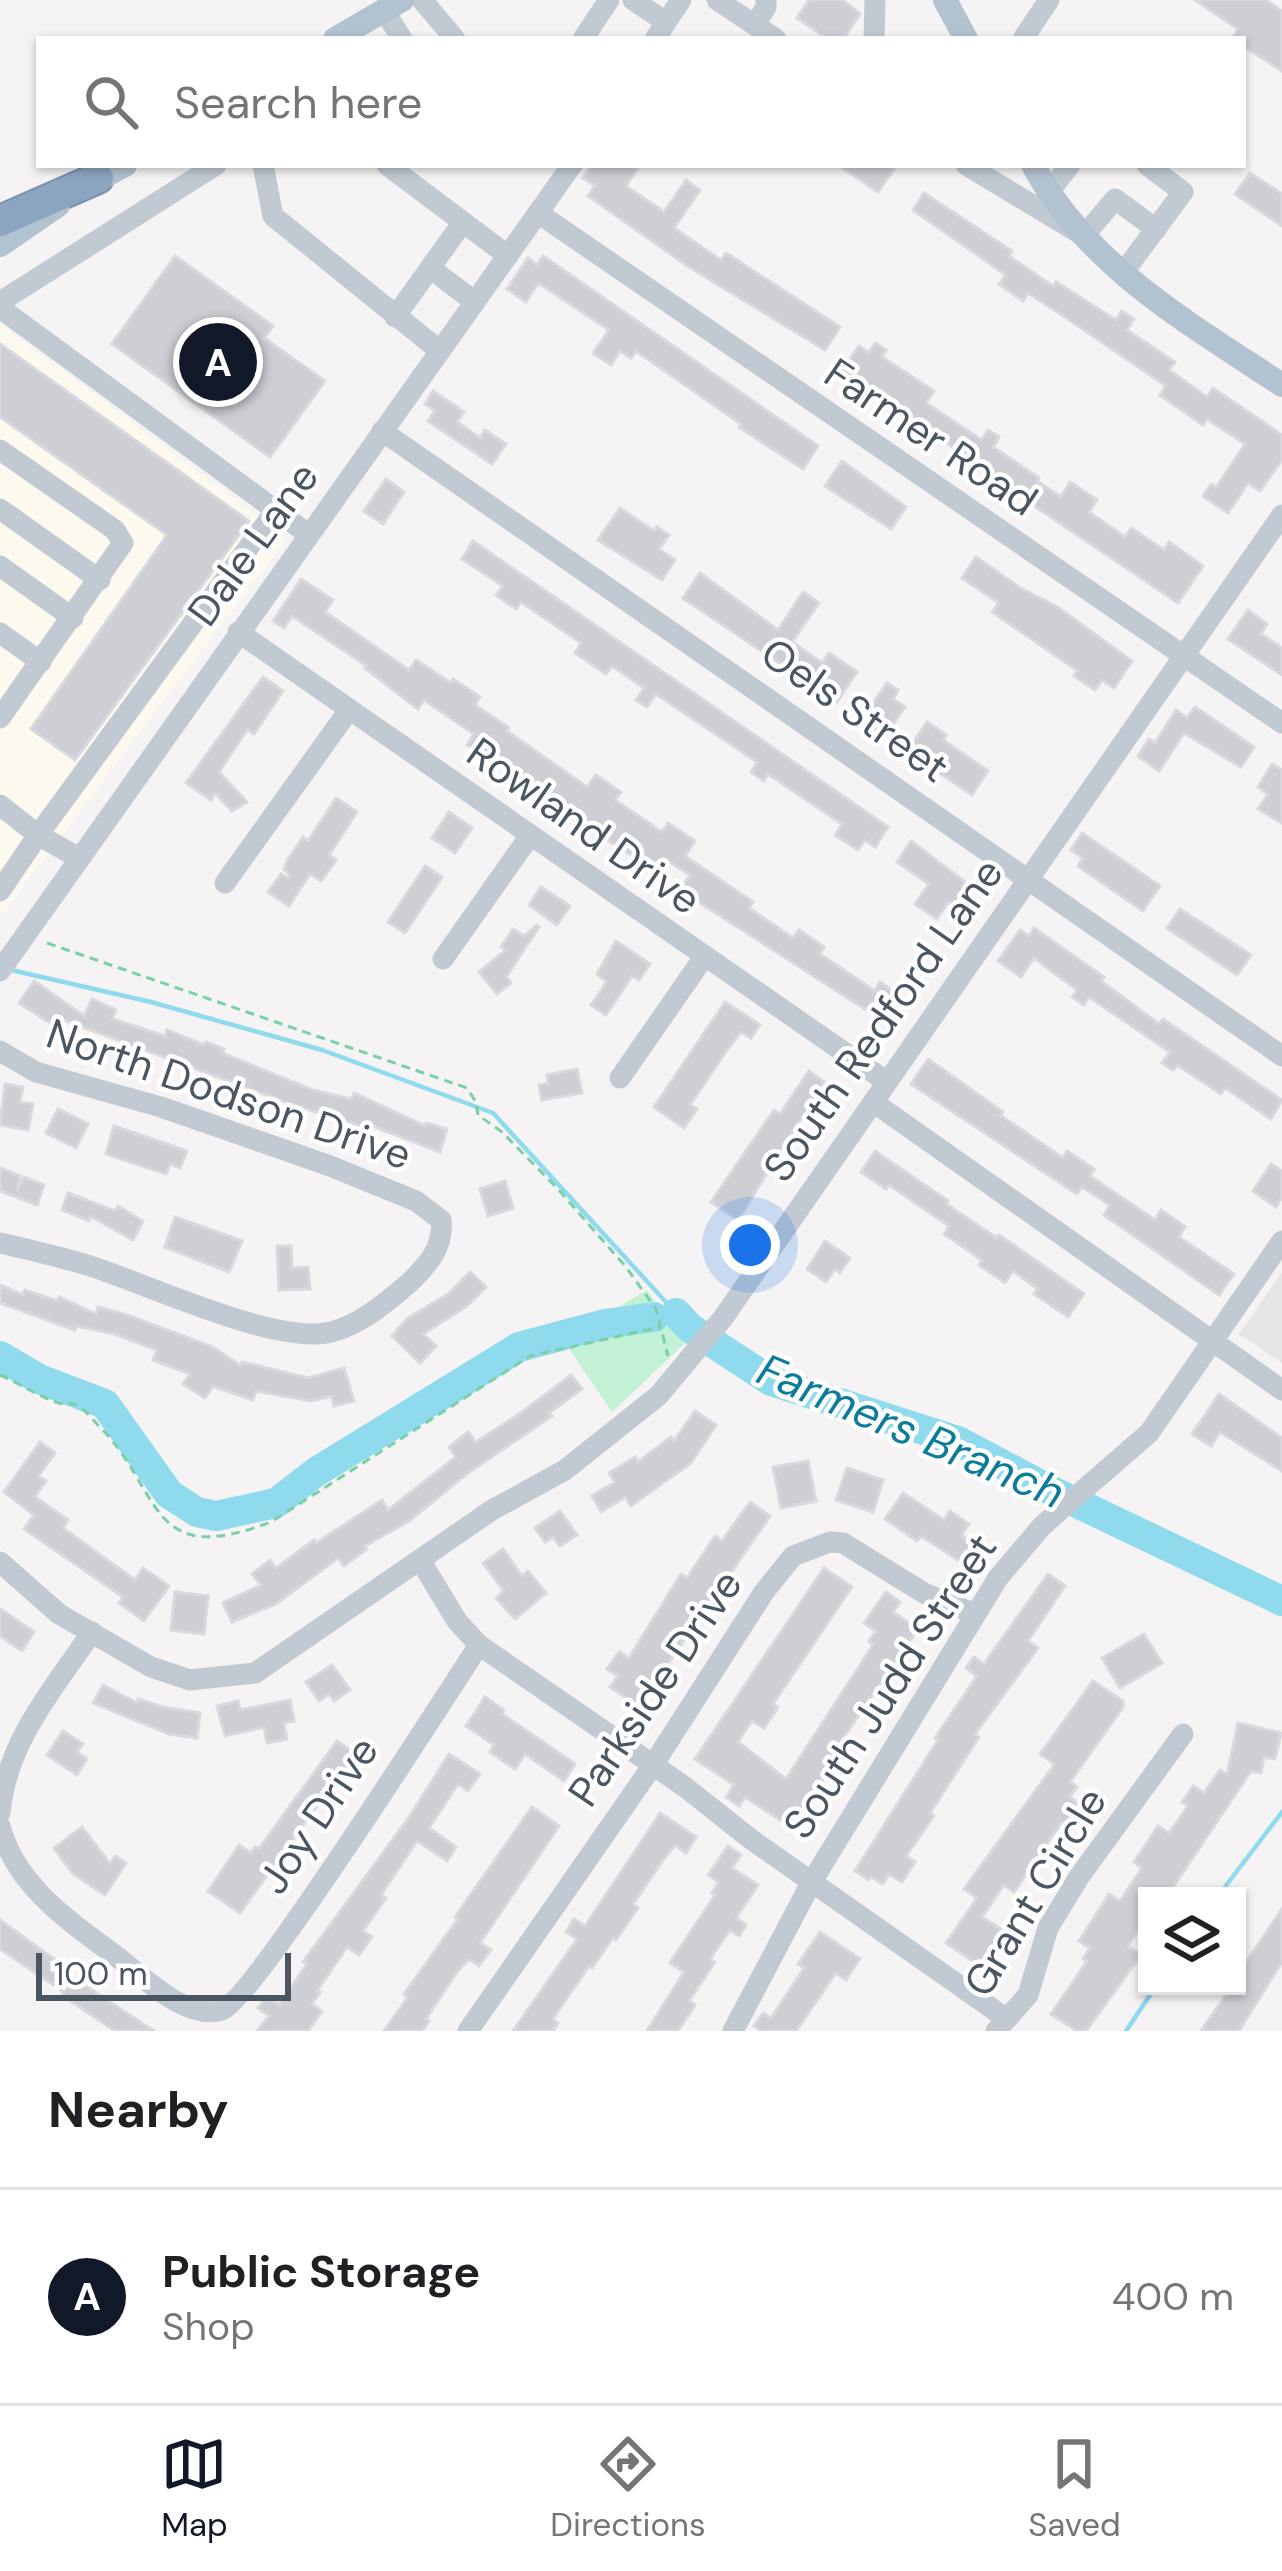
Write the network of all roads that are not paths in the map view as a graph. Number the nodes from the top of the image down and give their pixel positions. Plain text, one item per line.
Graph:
1 (422, 0) edge
2 (609, 0) edge
3 (633, 0) edge
4 (681, 0) edge
5 (717, 0) edge
6 (766, 0) edge
7 (874, 0) edge
8 (945, 0) edge
9 (1049, 0) edge
10 (394, 6) edge
11 (754, 25) junction
12 (661, 31) edge
13 (340, 36) edge
14 (401, 36) edge
15 (452, 36) edge
16 (585, 36) edge
17 (771, 36) edge
18 (874, 36) edge
19 (958, 36) edge
20 (1025, 36) edge
21 (211, 168) edge
22 (264, 168) edge
23 (391, 168) edge
24 (570, 168) edge
25 (971, 168) edge
26 (1035, 168) edge
27 (1068, 168) edge
28 (1152, 168) edge
29 (111, 172) edge
30 (1048, 193) junction
31 (538, 213) junction
32 (0, 221) edge
33 (463, 222) junction
34 (1156, 229) junction
35 (1084, 236) junction
36 (0, 244) edge
37 (508, 256) junction
38 (430, 268) junction
39 (1123, 273) junction
40 (475, 302) junction
41 (0, 305) edge
42 (395, 316) junction
43 (440, 350) junction
44 (1282, 385) edge
45 (382, 431) junction
46 (0, 450) edge
47 (0, 509) edge
48 (276, 510) junction
49 (1282, 515) edge
50 (308, 534) junction
51 (0, 566) edge
52 (100, 580) junction
53 (73, 618) junction
54 (238, 632) junction
55 (5, 639) edge
56 (1184, 655) junction
57 (41, 662) junction
58 (349, 710) junction
59 (0, 718) edge
60 (1282, 723) edge
61 (0, 805) edge
62 (38, 835) junction
63 (529, 837) junction
64 (79, 858) junction
65 (1029, 878) junction
66 (226, 883) dead end
67 (0, 891) edge
68 (704, 957) junction
69 (443, 959) dead end
70 (0, 970) edge
71 (0, 1051) edge
72 (1282, 1055) edge
73 (620, 1078) dead end
74 (887, 1082) junction
75 (873, 1102) junction
76 (1282, 1241) edge
77 (0, 1243) edge
78 (1212, 1342) junction
79 (1282, 1390) edge
80 (420, 1560) junction
81 (0, 1562) edge
82 (975, 1613) junction
83 (92, 1632) junction
84 (479, 1645) junction
85 (1183, 1734) dead end
86 (653, 1765) junction
87 (0, 1813) edge
88 (0, 1826) edge
89 (812, 1882) junction
90 (1001, 2025) edge
91 (468, 2031) edge
92 (733, 2031) edge

1 - 15 street
2 - 16 street
3 - 12 street
4 - 12 street
5 - 11 street
6 - 11 street
7 - 18 street
8 - 19 main road
9 - 20 street
10 - 13 main road
10 - 14 street
11 - 17 street
21 - 41 street
22 - 42 street
23 - 33 street
24 - 31 street, Dale Lane
25 - 35 street
26 - 30 main road
27 - 30 street
28 - 34 street
29 - 32 highway
29 - 36 main road
30 - 35 main road
31 - 37 street, Dale Lane
31 - 56 street, Farmer Road
33 - 37 street
33 - 38 street
34 - 35 street
34 - 39 street
35 - 39 main road
37 - 40 street, Dale Lane
38 - 40 street
38 - 42 street
39 - 44 main road
40 - 43 street, Dale Lane
41 - 48 street
42 - 43 street
43 - 45 street, Dale Lane
45 - 50 street, Dale Lane
45 - 65 street, Oels Street
46 - 52 street
47 - 52 street
48 - 50 street
48 - 62 street
49 - 56 street, South Redford Lane
50 - 54 street, Dale Lane
51 - 53 street
52 - 53 street
53 - 57 street
54 - 58 street, Rowland Drive
54 - 64 street, Dale Lane
55 - 57 street
56 - 60 street, Farmer Road
56 - 65 street, South Redford Lane
57 - 59 street
58 - 63 street, Rowland Drive
58 - 66 street
61 - 62 street
62 - 64 street
62 - 67 street
63 - 68 street, Rowland Drive
63 - 69 street
64 - 70 street, Dale Lane
65 - 72 street, Oels Street
65 - 74 street, South Redford Lane
68 - 73 street
68 - 74 street, Rowland Drive
71 - 77 street, North Dodson Drive
74 - 75 street, South Redford Lane
75 - 78 street
75 - 80 street, South Redford Lane
76 - 78 street, South Judd Street
78 - 79 street
78 - 82 street, South Judd Street
80 - 83 street, South Redford Lane
80 - 84 street
81 - 83 street, South Redford Lane
82 - 86 street, Parkside Drive
82 - 89 street, South Judd Street
83 - 87 street
84 - 86 street
84 - 88 street, Joy Drive
85 - 90 street, Grant Circle
86 - 89 street
86 - 91 street, Parkside Drive
89 - 90 street
89 - 92 street, South Judd Street

